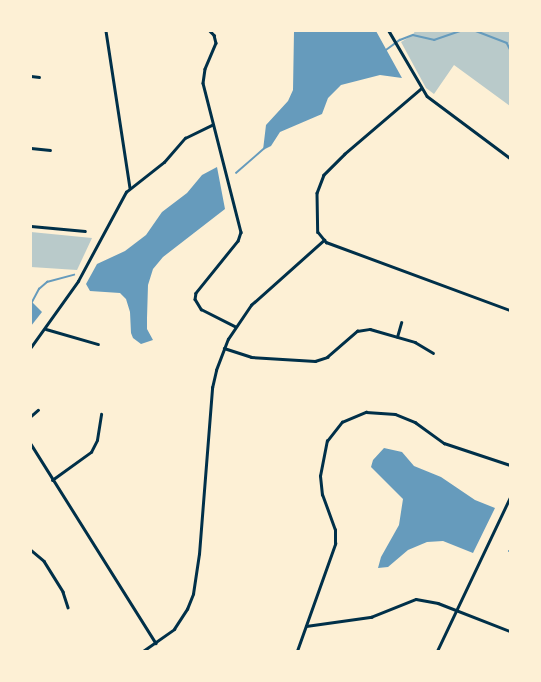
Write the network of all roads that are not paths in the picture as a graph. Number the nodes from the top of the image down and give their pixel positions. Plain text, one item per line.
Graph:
1 (106, 31) edge
2 (210, 31) edge
3 (389, 31) edge
4 (31, 76) edge
5 (39, 78) dead end
6 (421, 89) junction
7 (212, 125) junction
8 (31, 148) edge
9 (50, 150) dead end
10 (510, 158) edge
11 (130, 188) junction
12 (31, 226) edge
13 (85, 231) dead end
14 (324, 240) junction
15 (510, 310) edge
16 (401, 323) dead end
17 (235, 326) junction
18 (46, 329) junction
19 (397, 337) junction
20 (98, 344) dead end
21 (31, 347) edge
22 (224, 348) junction
23 (433, 354) dead end
24 (38, 410) dead end
25 (101, 414) dead end
26 (31, 416) edge
27 (31, 444) edge
28 (510, 465) edge
29 (52, 480) junction
30 (510, 498) edge
31 (31, 550) edge
32 (68, 607) dead end
33 (456, 612) junction
34 (306, 626) junction
35 (510, 631) edge
36 (156, 643) junction
37 (143, 651) edge
38 (297, 651) edge
39 (437, 651) edge

1 - 11 street
2 - 7 street
3 - 6 street
4 - 5 street
6 - 10 street
6 - 14 street
7 - 11 street
7 - 17 street
8 - 9 street
11 - 18 street
12 - 13 street
14 - 15 street
14 - 17 street
16 - 19 street
17 - 22 street
18 - 20 street
18 - 21 street
19 - 22 street
19 - 23 street
22 - 36 street
24 - 26 street
25 - 29 street
27 - 29 street
28 - 34 street
29 - 36 street
30 - 33 street
31 - 32 street
33 - 34 street
33 - 35 street
33 - 39 street
34 - 38 street
36 - 37 street

